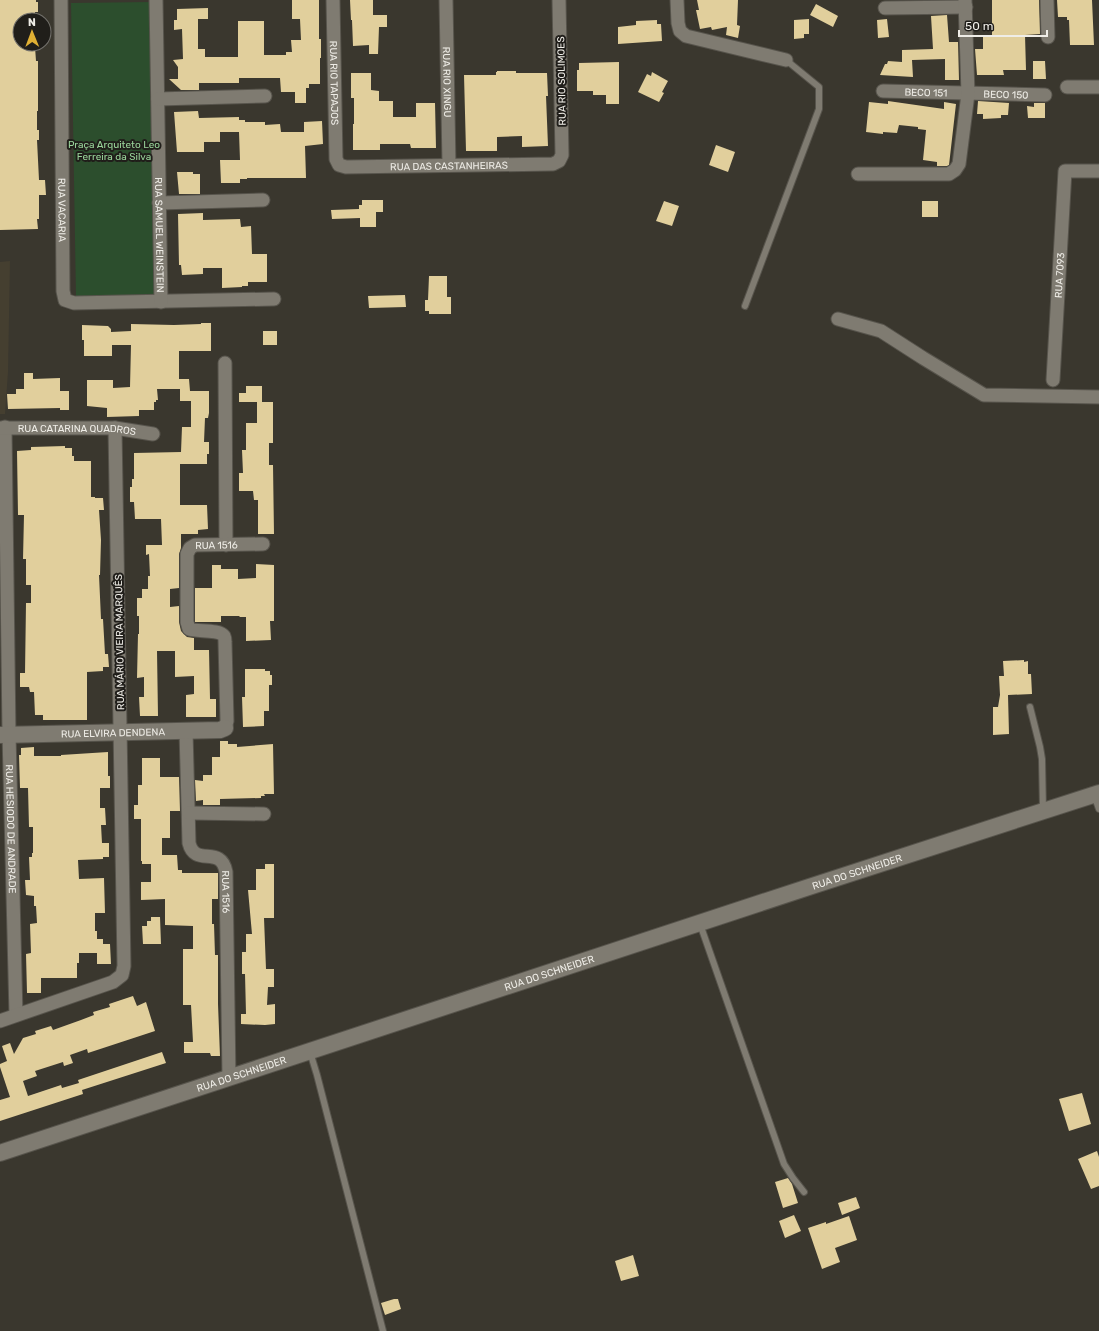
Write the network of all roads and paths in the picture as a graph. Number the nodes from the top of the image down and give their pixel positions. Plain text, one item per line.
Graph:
1 (61, 0) edge
2 (156, 0) edge
3 (333, 0) edge
4 (446, 0) edge
5 (560, 0) edge
6 (677, 0) edge
7 (1047, 0) edge
8 (965, 4) edge
9 (885, 8) dead end
10 (1048, 37) dead end
11 (786, 60) joint
12 (1067, 87) dead end
13 (1099, 87) edge
14 (884, 92) dead end
15 (968, 94) junction
16 (265, 96) dead end
17 (1045, 96) dead end
18 (158, 99) junction
19 (559, 161) joint
20 (339, 165) joint
21 (449, 165) junction
22 (1099, 171) edge
23 (858, 174) dead end
24 (263, 200) dead end
25 (159, 203) junction
26 (274, 299) dead end
27 (161, 302) junction
28 (745, 306) dead end
29 (838, 319) dead end
30 (225, 363) dead end
31 (1053, 380) dead end
32 (1099, 398) edge
33 (3, 428) edge
34 (115, 428) junction
35 (153, 434) dead end
36 (263, 544) dead end
37 (226, 545) junction
38 (1030, 707) dead end
39 (226, 728) joint
40 (186, 731) junction
41 (121, 733) junction
42 (4, 734) edge
43 (1098, 799) edge
44 (1043, 811) junction
45 (189, 813) junction
46 (264, 814) dead end
47 (699, 923) junction
48 (16, 1015) junction
49 (0, 1021) edge
50 (309, 1051) junction
51 (229, 1078) junction
52 (0, 1153) edge
53 (804, 1192) dead end
54 (383, 1331) edge

1 - 27 street, RUA VACARIA
2 - 18 street, RUA SAMUEL WEINSTEIN
3 - 20 street, RUA RIO TAPAJOS
4 - 21 street, RUA RIO XINGU
5 - 19 street, RUA RIO SOLIMOES
6 - 11 street
7 - 10 street
8 - 9 street
8 - 15 street
11 - 28 lane
12 - 13 street
14 - 15 street, BECO 151
15 - 17 street, BECO 150
15 - 23 street
16 - 18 street
18 - 25 street, RUA SAMUEL WEINSTEIN
19 - 21 street, RUA DAS CASTANHEIRAS
20 - 21 street, RUA DAS CASTANHEIRAS
22 - 31 street, RUA 7093
24 - 25 street
25 - 27 street, RUA SAMUEL WEINSTEIN
26 - 27 street
29 - 32 street
30 - 37 street
33 - 34 street, RUA CATARINA QUADROS
33 - 42 street, RUA HESIODO DE ANDRADE
34 - 35 street, RUA CATARINA QUADROS
34 - 41 street, RUA MÁRIO VIEIRA MARQUÊS
36 - 37 street, RUA 1516
37 - 39 street, RUA 1516
38 - 44 lane
39 - 40 street, RUA ELVIRA DENDENA
40 - 41 street, RUA ELVIRA DENDENA
40 - 45 street, RUA 1516
41 - 42 street, RUA ELVIRA DENDENA
41 - 48 street, RUA MÁRIO VIEIRA MARQUÊS
42 - 48 street, RUA HESIODO DE ANDRADE
43 - 44 street, RUA DO SCHNEIDER
44 - 47 street, RUA DO SCHNEIDER
45 - 46 street
45 - 51 street, RUA 1516
47 - 50 street, RUA DO SCHNEIDER
47 - 53 lane
48 - 49 street
50 - 51 street, RUA DO SCHNEIDER
50 - 54 lane
51 - 52 street, RUA DO SCHNEIDER

